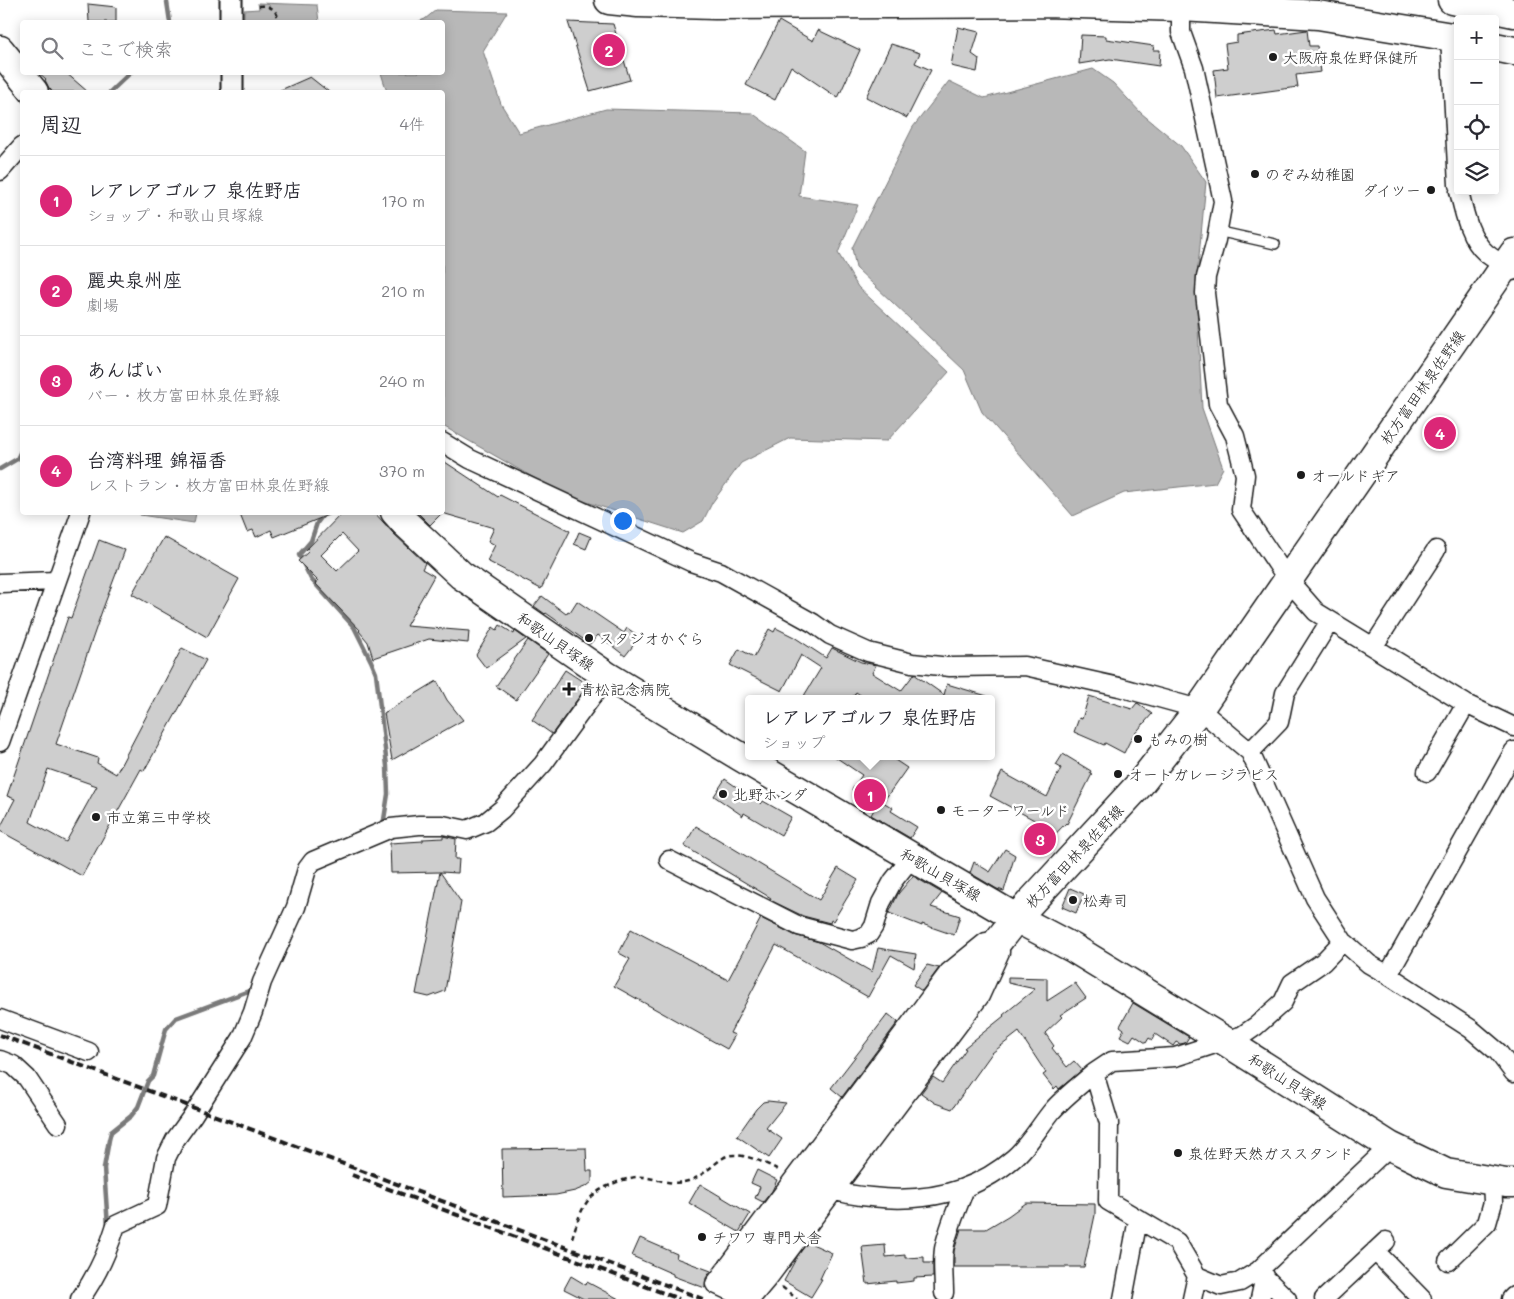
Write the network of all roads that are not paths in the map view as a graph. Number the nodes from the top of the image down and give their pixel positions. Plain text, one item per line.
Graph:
1 (231, 0) edge
2 (609, 0) edge
3 (1334, 0) edge
4 (1452, 0) edge
5 (1181, 3) edge
6 (1514, 14) edge
7 (231, 20) edge
8 (1499, 27) edge
9 (1454, 30) edge
10 (1514, 30) edge
11 (1454, 31) edge
12 (1499, 48) edge
13 (0, 50) edge
14 (1514, 51) edge
15 (1456, 60) edge
16 (20, 75) edge
17 (20, 75) edge
18 (232, 75) edge
19 (32, 90) edge
20 (232, 90) edge
21 (20, 148) edge
22 (1457, 150) edge
23 (0, 170) edge
24 (1460, 195) edge
25 (1217, 235) junction
26 (1275, 244) dead end
27 (1511, 264) edge
28 (445, 444) edge
29 (80, 515) edge
30 (398, 515) edge
31 (1436, 550) dead end
32 (1288, 580) junction
33 (56, 581) junction
34 (0, 583) edge
35 (1330, 621) junction
36 (1373, 647) junction
37 (607, 676) junction
38 (1466, 704) junction
39 (6, 707) edge
40 (1199, 709) junction
41 (1514, 728) edge
42 (0, 742) edge
43 (1514, 751) edge
44 (1250, 752) junction
45 (745, 759) edge
46 (746, 760) edge
47 (1427, 772) dead end
48 (1509, 773) edge
49 (912, 857) junction
50 (669, 860) dead end
51 (1016, 918) junction
52 (1343, 941) junction
53 (1388, 975) junction
54 (0, 1019) edge
55 (1225, 1041) junction
56 (89, 1052) dead end
57 (0, 1060) edge
58 (1514, 1072) edge
59 (1094, 1073) junction
60 (58, 1124) dead end
61 (1390, 1146) junction
62 (1503, 1182) edge
63 (965, 1188) junction
64 (834, 1190) junction
65 (1138, 1219) junction
66 (1448, 1261) dead end
67 (1262, 1273) junction
68 (1196, 1276) junction
69 (746, 1292) edge
70 (944, 1293) dead end
71 (1514, 1296) edge
72 (80, 1299) edge
73 (1123, 1299) edge
74 (1192, 1299) edge
75 (1260, 1299) edge
76 (1287, 1299) edge
77 (1324, 1299) edge
78 (1422, 1299) edge
79 (1510, 1299) edge

1 - 7 street
2 - 5 main road
3 - 9 main road
4 - 6 main road
5 - 11 main road
5 - 25 street
8 - 10 main road
12 - 14 main road
13 - 17 main road
15 - 22 street
16 - 19 main road
18 - 20 street
21 - 23 street
24 - 27 street
25 - 26 lane
25 - 32 street
27 - 32 main road, 枚方富田林泉佐野線
28 - 40 street
29 - 33 street
30 - 37 main road, 和歌山貝塚線
31 - 36 street
32 - 35 street
32 - 40 main road, 枚方富田林泉佐野線
33 - 34 street
33 - 39 street
35 - 36 street
35 - 44 street
36 - 38 street
37 - 45 main road, 和歌山貝塚線
37 - 72 street
38 - 41 street
38 - 47 street
39 - 42 street
40 - 44 street
40 - 51 main road, 枚方富田林泉佐野線
43 - 48 street
44 - 52 street
46 - 49 main road, 和歌山貝塚線
48 - 53 street
49 - 50 street
49 - 51 main road, 和歌山貝塚線
51 - 55 main road, 和歌山貝塚線
51 - 64 street
51 - 69 main road, 枚方富田林泉佐野線
51 - 69 street
52 - 53 street
52 - 55 street
53 - 58 street
54 - 56 street
55 - 59 street
55 - 61 main road, 和歌山貝塚線
57 - 60 street
59 - 63 street
59 - 65 street
61 - 62 main road, 和歌山貝塚線
61 - 67 street
62 - 66 street
63 - 64 street
63 - 70 street
64 - 69 street
65 - 68 street
65 - 73 street
67 - 68 street
67 - 75 street
67 - 76 street
68 - 74 street
71 - 79 street
77 - 78 street

